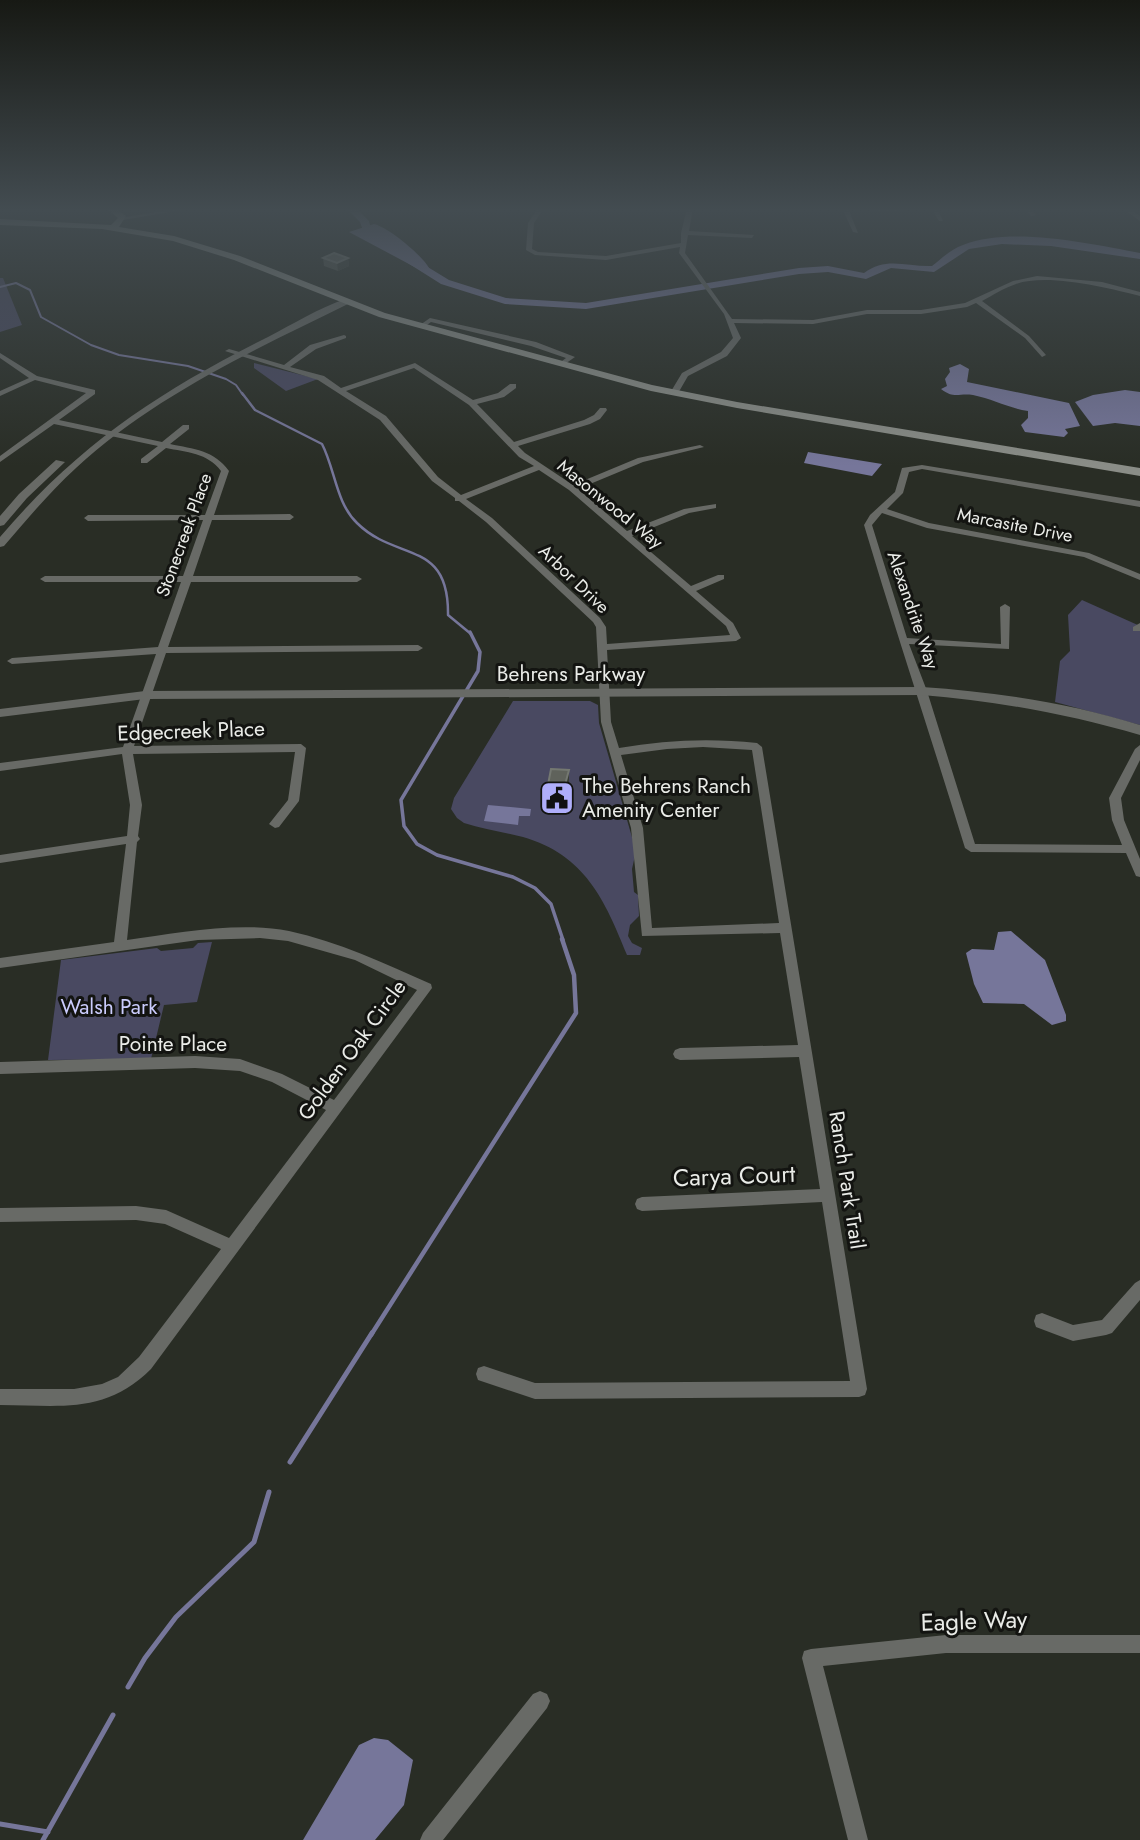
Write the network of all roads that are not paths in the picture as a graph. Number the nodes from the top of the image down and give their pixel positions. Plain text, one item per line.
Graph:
1 (324, 294) edge
2 (713, 294) edge
3 (992, 294) edge
4 (340, 300) junction
5 (978, 301) junction
6 (731, 321) junction
7 (344, 337) dead end
8 (234, 353) junction
9 (0, 355) edge
10 (1042, 355) dead end
11 (284, 368) junction
12 (34, 378) junction
13 (513, 386) dead end
14 (342, 390) junction
15 (674, 393) junction
16 (0, 394) edge
17 (472, 403) junction
18 (603, 410) dead end
19 (51, 421) junction
20 (186, 427) dead end
21 (105, 431) junction
22 (164, 444) junction
23 (512, 445) junction
24 (701, 447) dead end
25 (0, 460) edge
26 (144, 461) dead end
27 (539, 467) junction
28 (1140, 472) edge
29 (572, 488) junction
30 (458, 499) junction
31 (1140, 504) edge
32 (713, 506) dead end
33 (883, 510) junction
34 (290, 517) dead end
35 (88, 518) dead end
36 (210, 518) junction
37 (0, 523) edge
38 (626, 535) junction
39 (0, 544) edge
40 (721, 577) dead end
41 (1140, 577) edge
42 (45, 579) dead end
43 (187, 579) junction
44 (357, 579) dead end
45 (690, 590) junction
46 (1004, 607) dead end
47 (903, 642) junction
48 (603, 647) junction
49 (418, 648) dead end
50 (162, 649) junction
51 (12, 661) dead end
52 (922, 691) junction
53 (145, 695) junction
54 (605, 695) junction
55 (0, 713) edge
56 (1140, 730) edge
57 (1140, 749) edge
58 (127, 750) junction
59 (614, 752) junction
60 (0, 768) edge
61 (275, 824) dead end
62 (134, 839) junction
63 (1129, 849) junction
64 (0, 859) edge
65 (1140, 873) edge
66 (786, 928) junction
67 (120, 944) junction
68 (0, 962) edge
69 (805, 1051) junction
70 (680, 1054) dead end
71 (0, 1068) edge
72 (336, 1108) junction
73 (828, 1195) junction
74 (642, 1204) dead end
75 (0, 1215) edge
76 (232, 1247) junction
77 (1140, 1288) edge
78 (1042, 1321) dead end
79 (484, 1374) dead end
80 (0, 1397) edge
81 (1140, 1644) edge
82 (540, 1700) dead end
83 (430, 1840) edge
84 (858, 1840) edge

1 - 4 main road
2 - 6 street
3 - 5 street
4 - 8 street
4 - 15 main road
5 - 6 street
5 - 10 street
6 - 15 street
7 - 11 street
8 - 11 street, Arbor Drive
8 - 21 street
8 - 21 street
9 - 12 street
11 - 14 street, Arbor Drive
12 - 16 street
12 - 19 street
13 - 17 street
14 - 17 street, Masonwood Way
14 - 30 street, Arbor Drive
15 - 28 main road
17 - 23 street, Masonwood Way
18 - 23 street
19 - 21 street, Stonecreek Place
19 - 25 street
20 - 22 street
21 - 22 street, Stonecreek Place
21 - 37 street
21 - 39 street
22 - 26 street
22 - 36 street, Stonecreek Place
23 - 27 street, Masonwood Way
24 - 29 street
27 - 29 street, Masonwood Way
27 - 30 street
29 - 38 street, Masonwood Way
30 - 48 street, Arbor Drive
31 - 33 street, Alexandrite Way
32 - 38 street
33 - 41 street, Marcasite Drive
33 - 47 street, Alexandrite Way
34 - 36 street
35 - 36 street
36 - 43 street, Stonecreek Place
38 - 45 street, Masonwood Way
40 - 45 street
42 - 43 street
43 - 44 street
43 - 50 street, Stonecreek Place
45 - 48 street, Masonwood Way
46 - 47 street
47 - 52 street, Alexandrite Way
48 - 54 street, Arbor Drive
49 - 50 street
50 - 51 street
50 - 53 street, Stonecreek Place
52 - 54 street, Behrens Parkway
52 - 56 street, Behrens Parkway
52 - 63 street, Alexandrite Way
53 - 54 street, Behrens Parkway
53 - 55 street, Behrens Parkway
53 - 58 street, Stonecreek Place
54 - 59 street, Arbor Drive
57 - 63 street
58 - 60 street, Edgecreek Place
58 - 61 street, Edgecreek Place
58 - 62 street, Stonecreek Place
59 - 66 street, Arbor Drive
59 - 66 street, Ranch Park Trail
62 - 64 street
62 - 67 street, Stonecreek Place
63 - 65 street
66 - 69 street, Ranch Park Trail
67 - 68 street, Golden Oak Circle
67 - 72 street, Golden Oak Circle
69 - 70 street
69 - 73 street, Ranch Park Trail
71 - 72 street, Pointe Place
72 - 76 street, Golden Oak Circle
73 - 74 street, Carya Court
73 - 79 street, Ranch Park Trail
75 - 76 street
76 - 80 street, Golden Oak Circle
77 - 78 street
81 - 84 street, Eagle Way
82 - 83 street

